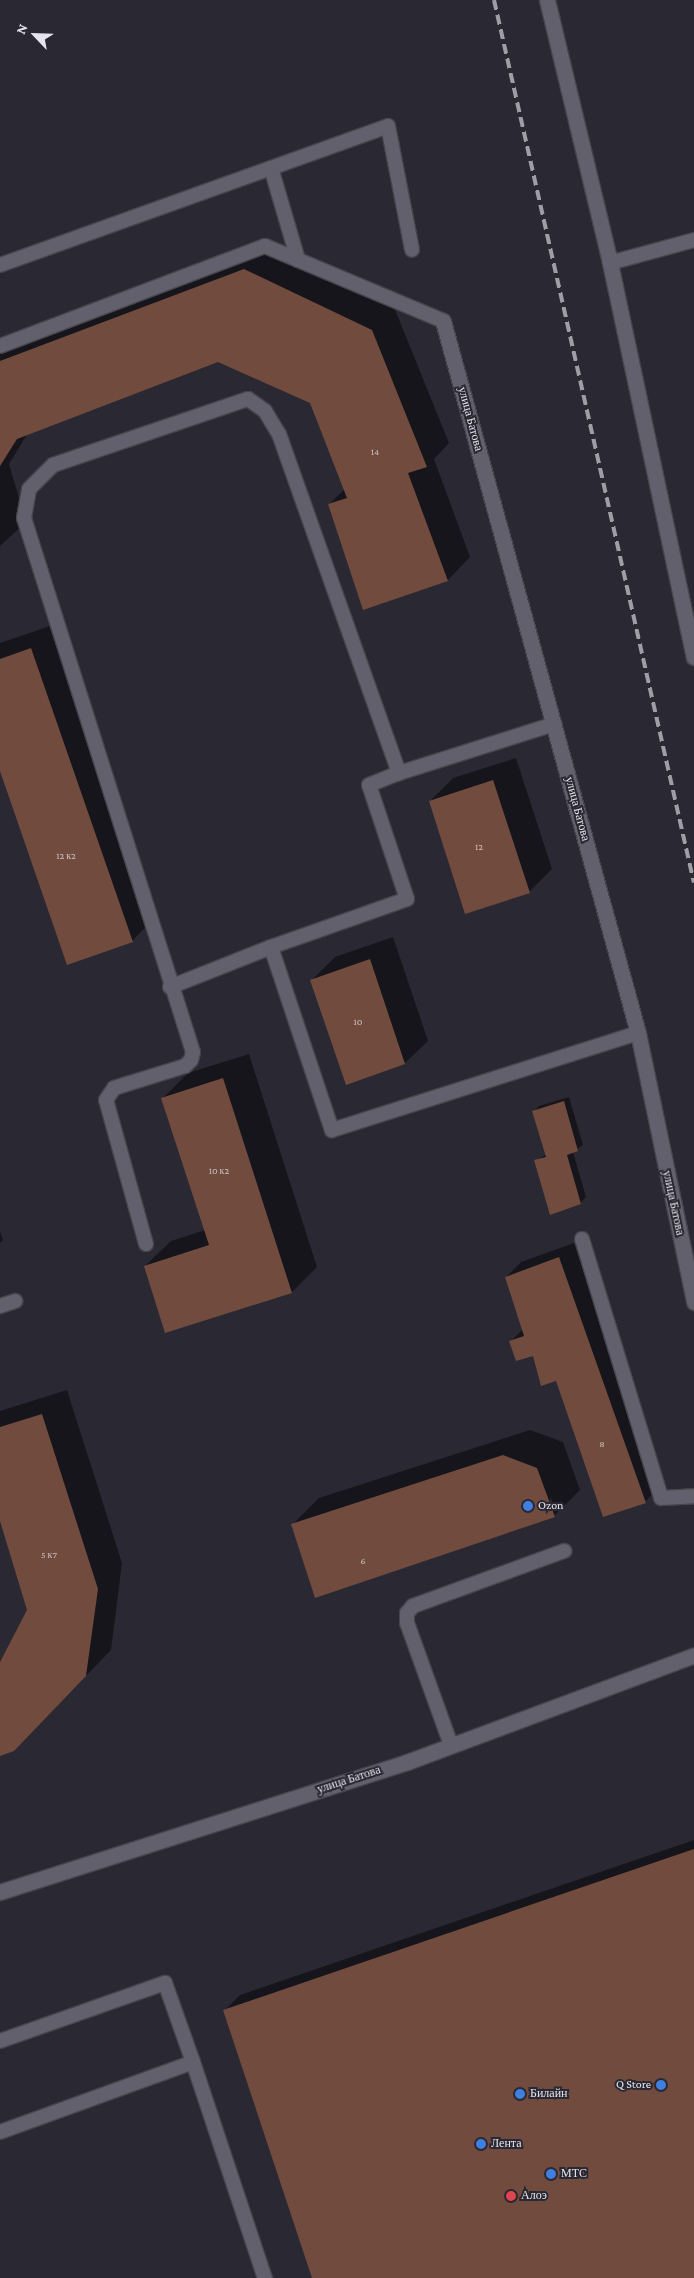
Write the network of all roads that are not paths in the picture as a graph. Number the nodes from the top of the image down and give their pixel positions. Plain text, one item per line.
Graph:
1 (547, 0) edge
2 (272, 168) junction
3 (694, 240) edge
4 (412, 250) dead end
5 (298, 260) junction
6 (610, 263) junction
7 (0, 265) edge
8 (443, 321) joint
9 (0, 346) edge
10 (694, 657) edge
11 (554, 724) junction
12 (400, 773) junction
13 (271, 947) junction
14 (170, 987) junction
15 (638, 1033) junction
16 (582, 1239) dead end
17 (146, 1244) dead end
18 (15, 1301) dead end
19 (694, 1302) edge
20 (0, 1306) edge
21 (694, 1496) edge
22 (564, 1551) dead end
23 (694, 1655) edge
24 (451, 1745) junction
25 (0, 1892) edge
26 (0, 2041) edge
27 (193, 2062) junction
28 (0, 2132) edge
29 (265, 2278) edge

1 - 6 street
2 - 4 lane
2 - 5 lane
2 - 7 lane
3 - 6 lane
5 - 8 lane
5 - 9 lane
6 - 10 street
8 - 11 street, улица Батова
11 - 12 lane
11 - 15 street, улица Батова
12 - 13 lane
12 - 14 lane
13 - 14 lane
13 - 15 lane
14 - 17 lane
15 - 19 street, улица Батова
16 - 21 lane
18 - 20 lane
22 - 24 lane
23 - 24 street, улица Батова
24 - 25 street, улица Батова
26 - 27 lane
27 - 28 lane
27 - 29 lane

